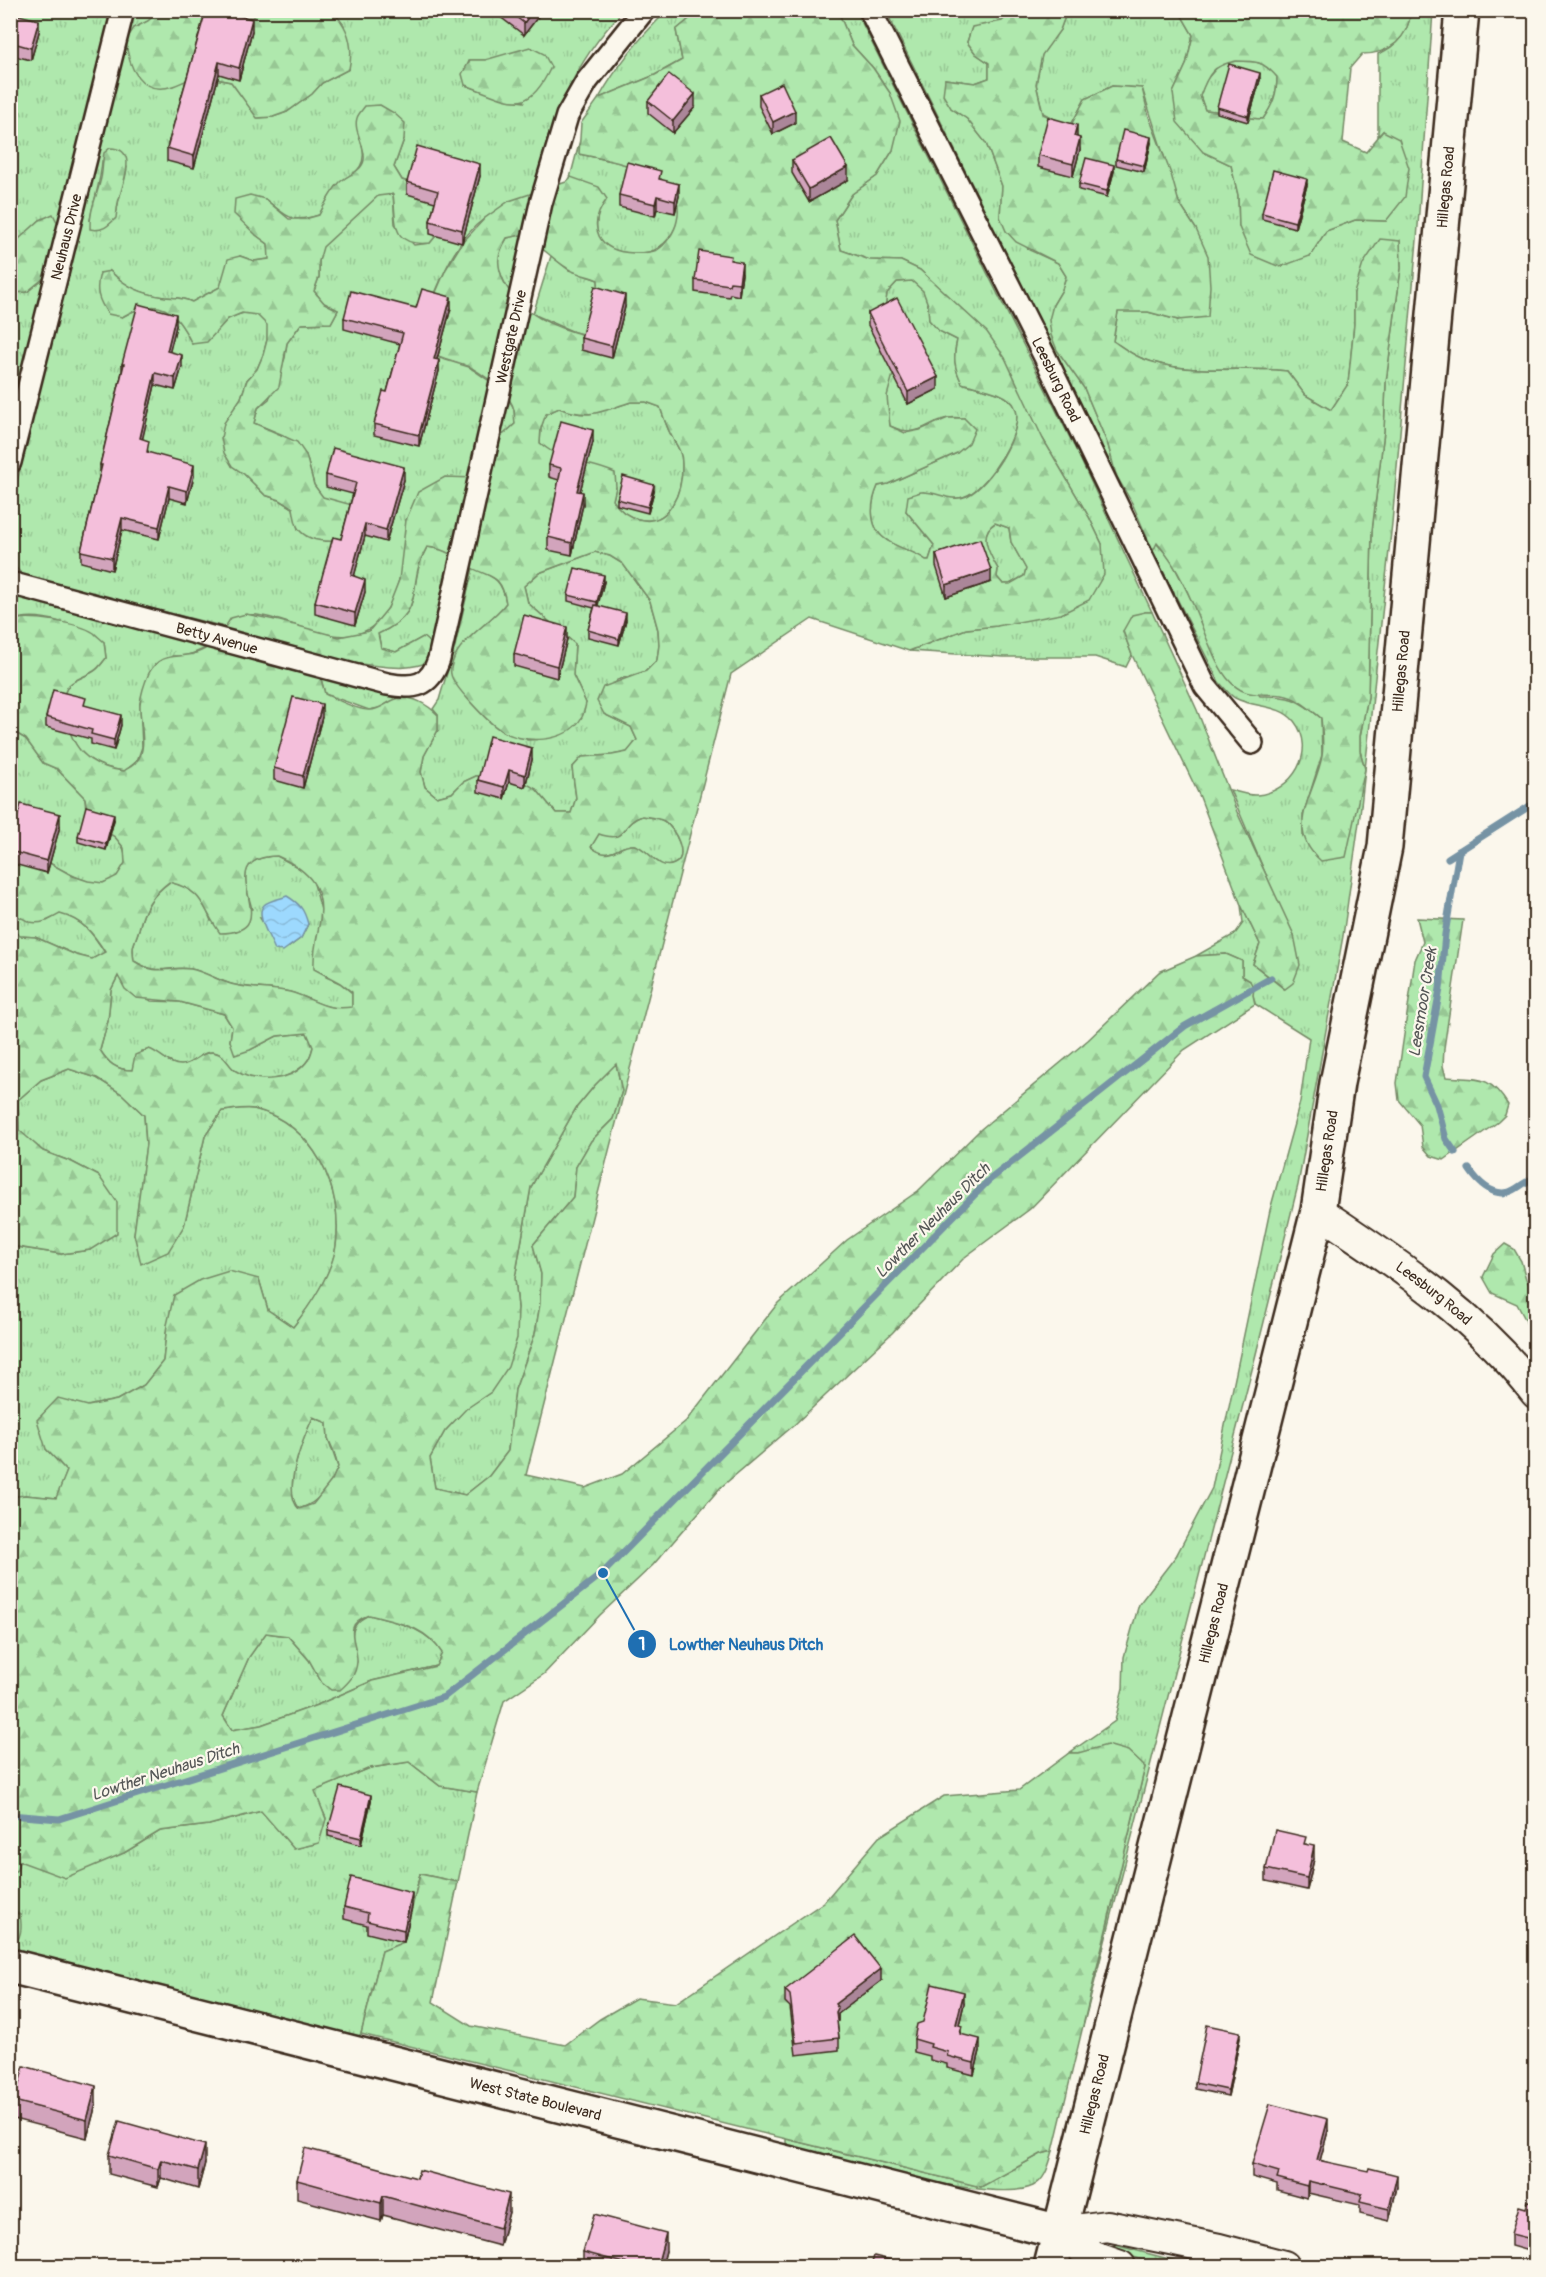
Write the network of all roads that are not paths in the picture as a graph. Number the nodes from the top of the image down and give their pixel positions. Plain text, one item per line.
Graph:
1 (123, 10) edge
2 (644, 10) edge
3 (870, 10) edge
4 (1462, 10) edge
5 (10, 462) edge
6 (10, 583) edge
7 (425, 682) joint
8 (1252, 743) dead end
9 (1318, 1212) junction
10 (1536, 1393) edge
11 (10, 1966) edge
12 (1060, 2232) junction
13 (1051, 2266) edge
14 (1120, 2266) edge
15 (1284, 2266) edge

1 - 5 street, Neuhaus Drive
2 - 7 street, Westgate Drive
3 - 8 street, Leesburg Road
4 - 9 main road, Hillegas Road
6 - 7 street, Betty Avenue
9 - 10 main road, Leesburg Road
9 - 12 main road, Hillegas Road
11 - 12 main road, West State Boulevard
12 - 13 main road, Hillegas Road
12 - 14 main road, West State Boulevard
12 - 15 main road, West State Boulevard

